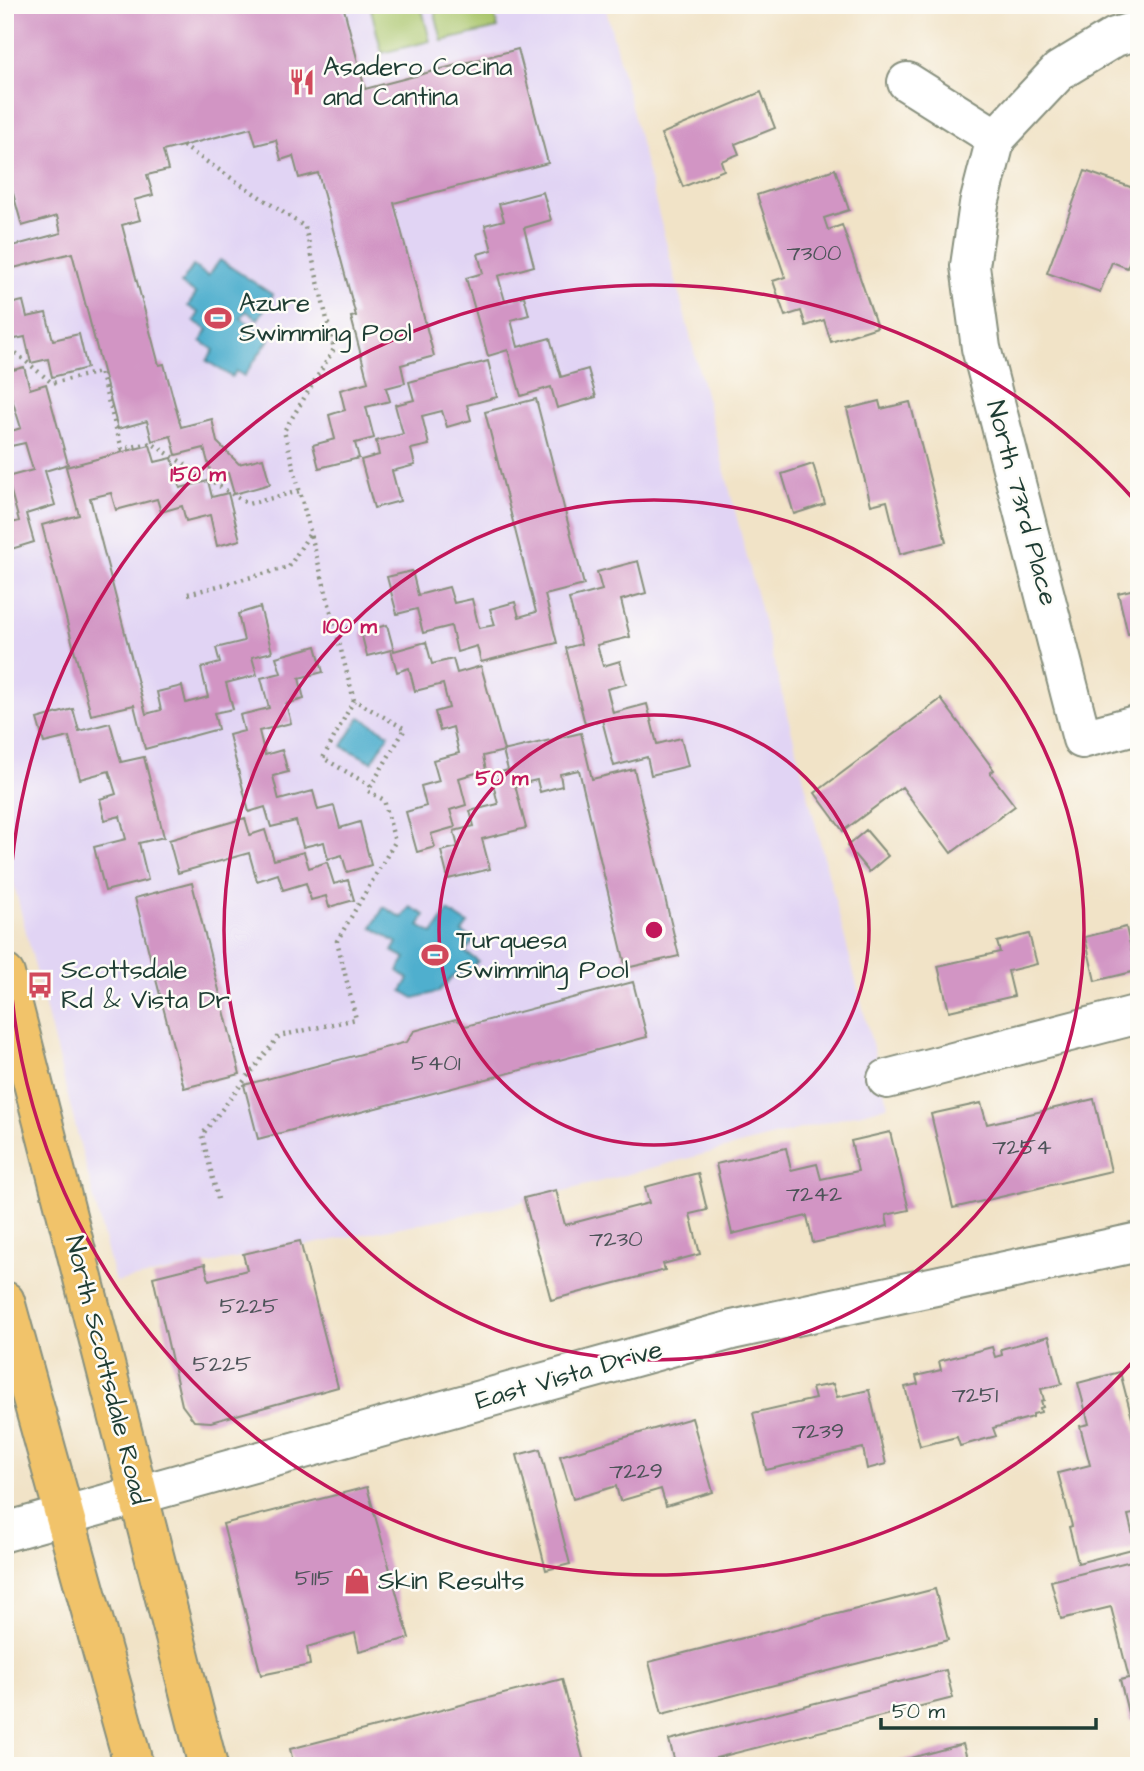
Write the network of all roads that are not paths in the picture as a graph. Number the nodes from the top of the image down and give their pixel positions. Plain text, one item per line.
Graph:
1 (1139, 30) edge
2 (907, 82) dead end
3 (996, 138) junction
4 (1139, 724) edge
5 (5, 974) edge
6 (1139, 1014) edge
7 (887, 1079) dead end
8 (1139, 1241) edge
9 (5, 1301) edge
10 (139, 1494) junction
11 (65, 1516) junction
12 (5, 1532) edge
13 (134, 1766) edge
14 (208, 1766) edge

1 - 3 street
2 - 3 street
3 - 4 street, North 73rd Place
5 - 10 main road, North Scottsdale Road
6 - 7 street
8 - 10 street, East Vista Drive
9 - 11 main road
10 - 11 street, East Vista Drive
10 - 14 main road, North Scottsdale Road
11 - 12 street, East Vista Drive
11 - 13 main road

